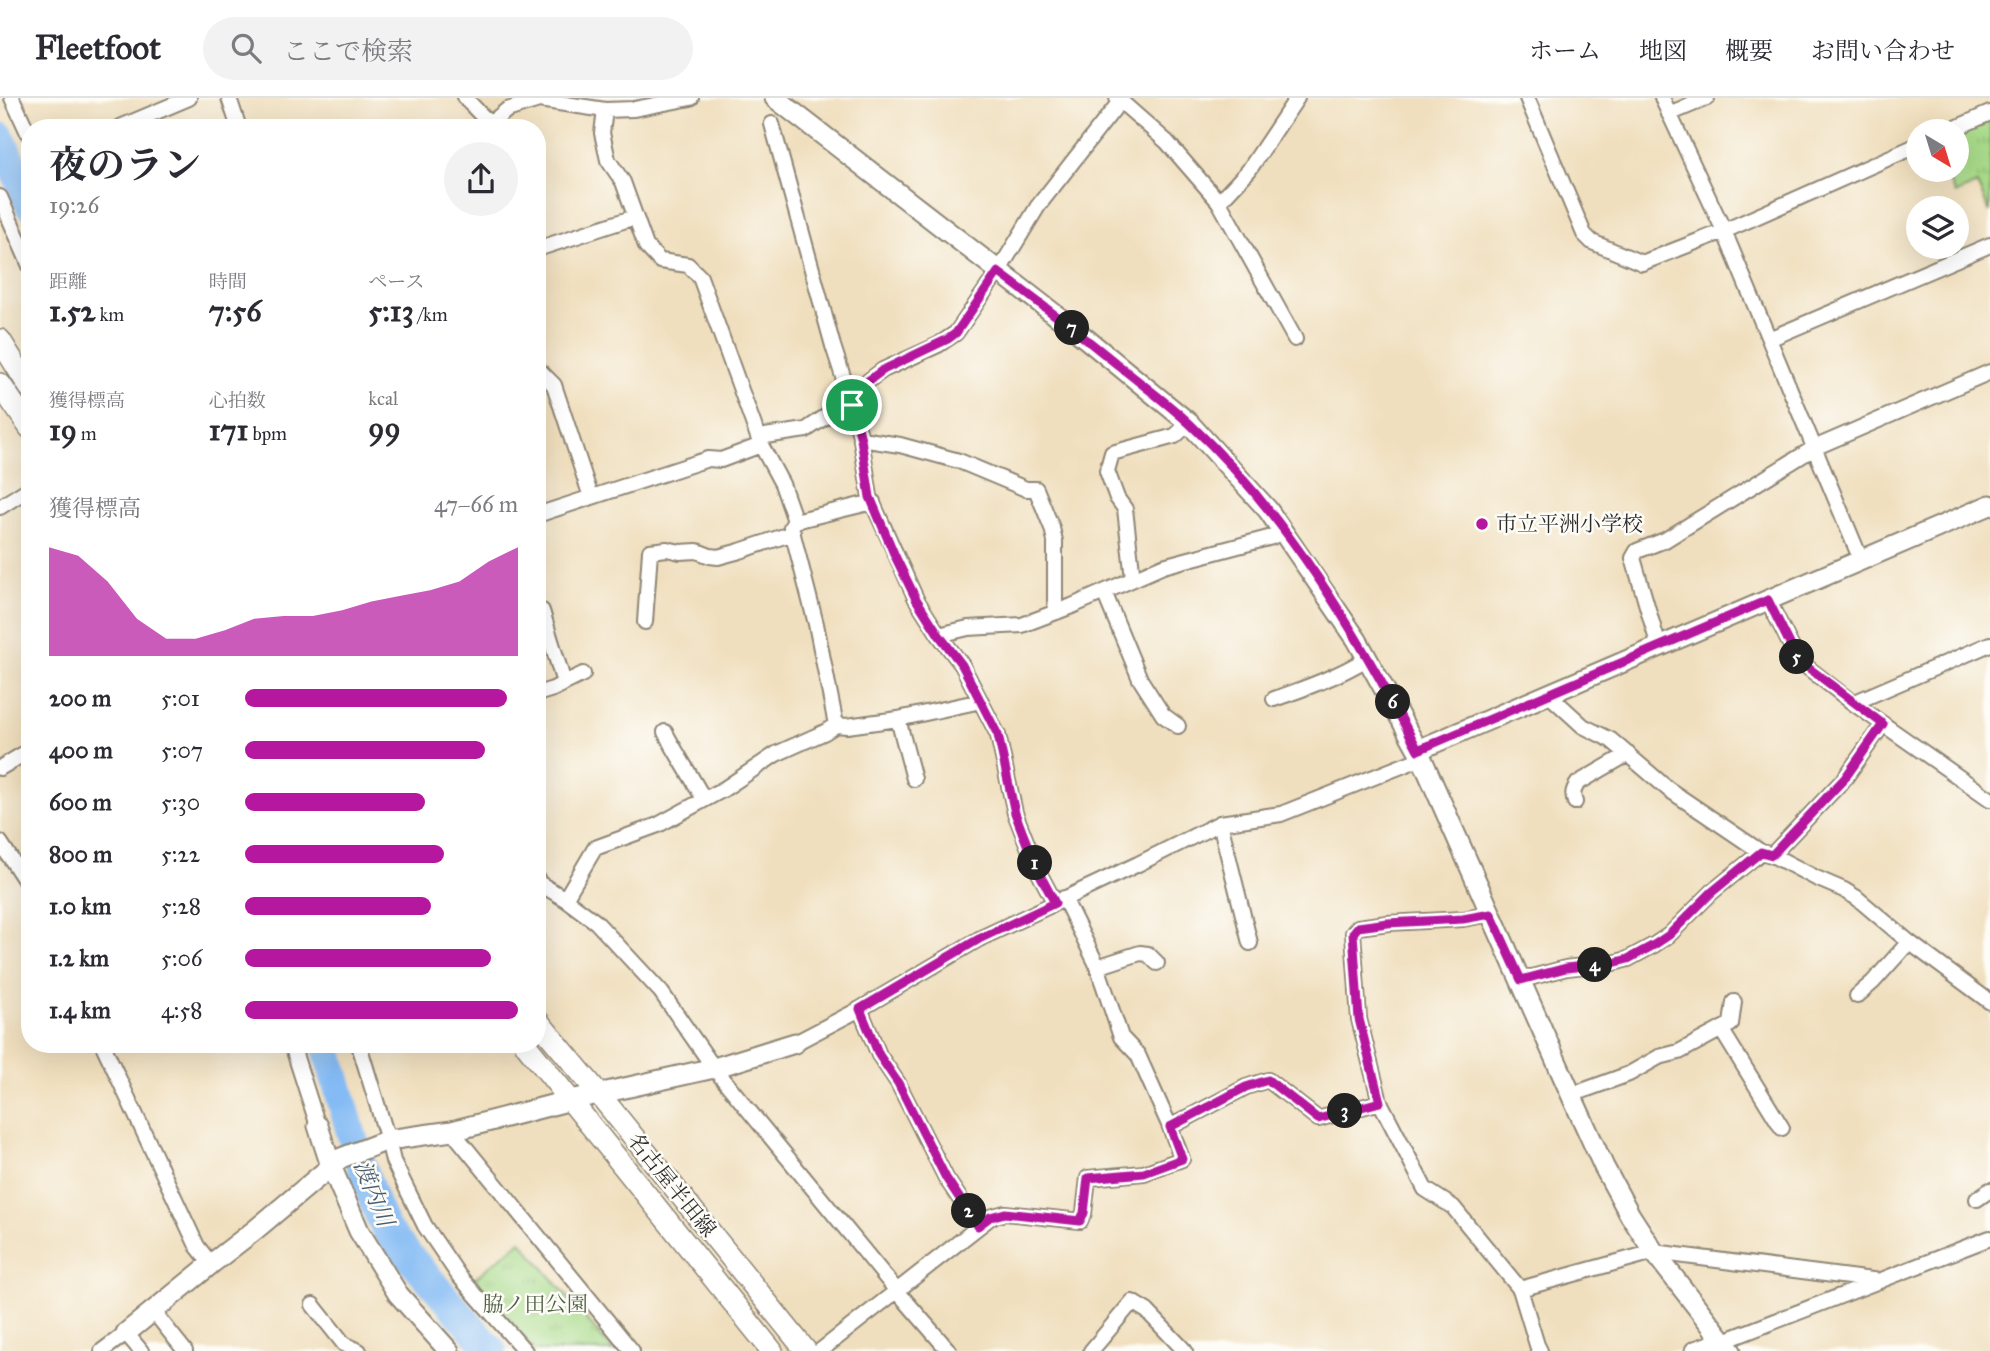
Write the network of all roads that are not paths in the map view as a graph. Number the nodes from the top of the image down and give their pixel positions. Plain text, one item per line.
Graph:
1 (12, 98) edge
2 (190, 98) edge
3 (229, 98) edge
4 (465, 98) edge
5 (691, 98) edge
6 (775, 98) edge
7 (1297, 98) edge
8 (1528, 98) edge
9 (1662, 98) edge
10 (1707, 98) edge
11 (1119, 99) edge
12 (605, 110) junction
13 (1990, 113) edge
14 (1669, 114) junction
15 (22, 119) edge
16 (140, 119) edge
17 (236, 119) edge
18 (482, 119) edge
19 (496, 119) edge
20 (1969, 122) edge
21 (772, 124) dead end
22 (1906, 150) edge
23 (0, 197) edge
24 (1219, 202) junction
25 (635, 217) junction
26 (1724, 231) junction
27 (21, 245) edge
28 (1990, 245) edge
29 (546, 246) edge
30 (998, 272) junction
31 (1295, 339) dead end
32 (1769, 339) junction
33 (0, 340) edge
34 (1990, 372) edge
35 (21, 374) edge
36 (546, 377) edge
37 (0, 384) edge
38 (850, 400) junction
39 (21, 415) edge
40 (1189, 423) junction
41 (861, 439) junction
42 (760, 441) junction
43 (1814, 448) junction
44 (21, 494) edge
45 (590, 497) junction
46 (873, 502) junction
47 (1990, 505) edge
48 (0, 507) edge
49 (546, 512) edge
50 (794, 527) junction
51 (1283, 530) junction
52 (1861, 560) junction
53 (1133, 579) junction
54 (1104, 592) junction
55 (1768, 600) junction
56 (1057, 612) junction
57 (645, 622) dead end
58 (546, 624) edge
59 (939, 635) junction
60 (1990, 645) edge
61 (1659, 647) junction
62 (1368, 658) junction
63 (583, 674) dead end
64 (564, 683) junction
65 (546, 691) edge
66 (1548, 694) junction
67 (1274, 699) dead end
68 (981, 701) junction
69 (1853, 703) junction
70 (898, 719) junction
71 (1883, 724) junction
72 (836, 725) junction
73 (1178, 726) dead end
74 (665, 732) dead end
75 (1420, 754) junction
76 (1628, 754) junction
77 (21, 755) edge
78 (0, 768) edge
79 (914, 779) dead end
80 (1990, 799) edge
81 (704, 800) junction
82 (1575, 802) dead end
83 (1220, 823) junction
84 (0, 842) edge
85 (1767, 853) junction
86 (21, 874) edge
87 (546, 887) edge
88 (565, 899) junction
89 (1060, 901) junction
90 (1491, 914) junction
91 (1909, 942) junction
92 (1250, 943) dead end
93 (1157, 964) dead end
94 (1097, 967) junction
95 (1521, 980) junction
96 (1857, 996) dead end
97 (1734, 1002) dead end
98 (1990, 1002) edge
99 (860, 1009) junction
100 (1721, 1029) junction
101 (546, 1031) edge
102 (795, 1043) joint
103 (107, 1053) edge
104 (295, 1053) edge
105 (361, 1053) edge
106 (533, 1053) edge
107 (714, 1068) junction
108 (599, 1094) junction
109 (1571, 1095) junction
110 (571, 1100) junction
111 (1380, 1102) junction
112 (318, 1126) joint
113 (1170, 1127) junction
114 (1782, 1128) dead end
115 (452, 1131) junction
116 (384, 1142) junction
117 (336, 1162) junction
118 (1990, 1190) edge
119 (1977, 1199) dead end
120 (978, 1226) junction
121 (1990, 1238) edge
122 (1654, 1252) junction
123 (211, 1264) junction
124 (1880, 1281) junction
125 (1520, 1289) junction
126 (897, 1291) junction
127 (313, 1305) dead end
128 (153, 1312) junction
129 (127, 1333) junction
130 (1728, 1346) edge
131 (1535, 1349) edge
132 (102, 1351) edge
133 (141, 1351) edge
134 (185, 1351) edge
135 (359, 1351) edge
136 (449, 1351) edge
137 (524, 1351) edge
138 (632, 1351) edge
139 (772, 1351) edge
140 (806, 1351) edge
141 (820, 1351) edge
142 (949, 1351) edge
143 (1091, 1351) edge
144 (1185, 1351) edge
145 (1695, 1351) edge

1 - 15 street
2 - 16 street
3 - 17 street
4 - 18 street
5 - 12 street
6 - 30 street
7 - 24 street
8 - 26 street
9 - 14 street
10 - 14 street
11 - 24 street
11 - 30 street
12 - 19 street
12 - 25 street
13 - 20 street
14 - 26 street
21 - 38 street
22 - 26 street
23 - 27 street
24 - 31 street
25 - 29 street
25 - 42 street
26 - 32 street
28 - 32 street
30 - 38 street
30 - 40 street
32 - 43 street
33 - 35 main road
34 - 43 street
36 - 45 street
37 - 39 main road
38 - 41 street
38 - 42 street
40 - 51 street
40 - 53 street
41 - 46 street
41 - 56 street
42 - 45 street
42 - 50 street
43 - 52 street
43 - 61 street
44 - 48 street
45 - 49 street
46 - 50 street
46 - 59 street
47 - 52 street
50 - 57 street
50 - 72 street
51 - 53 street
51 - 62 street
52 - 55 street
53 - 54 street
54 - 56 street
54 - 73 street
55 - 61 street
55 - 69 street
56 - 59 street
58 - 64 street
59 - 68 street
60 - 69 street
61 - 66 street
62 - 67 street
62 - 75 street
63 - 64 street
64 - 65 street
66 - 75 street
66 - 76 street
68 - 70 street
68 - 89 street
69 - 71 street
70 - 72 street
70 - 79 street
71 - 80 street
71 - 85 street
72 - 81 street
74 - 81 street
75 - 83 street
75 - 90 street
76 - 82 street
76 - 85 street
77 - 78 street
81 - 88 street
83 - 89 street
83 - 92 street
84 - 86 street
85 - 91 street
85 - 95 street
87 - 88 street
88 - 107 street
89 - 94 street
89 - 99 street
90 - 95 street
90 - 111 street
91 - 96 street
91 - 98 street
93 - 94 street
94 - 113 street
95 - 109 street
97 - 100 street
99 - 102 street
99 - 120 street
100 - 109 street
100 - 114 street
101 - 108 main road, 名古屋半田線
102 - 107 street
103 - 123 street
104 - 112 street
105 - 116 street
106 - 110 main road, 名古屋半田線
107 - 108 street
107 - 126 street
108 - 110 street
108 - 140 main road, 名古屋半田線
109 - 122 street
110 - 115 street
110 - 139 main road, 名古屋半田線
111 - 113 street
111 - 125 street
112 - 117 street
113 - 120 street
115 - 116 street
115 - 138 street
116 - 117 street
116 - 137 street
117 - 123 street
117 - 136 street
118 - 119 street
120 - 126 street
121 - 124 street
122 - 124 street
122 - 125 street
122 - 130 street
123 - 128 street
124 - 130 street
125 - 131 street
126 - 141 street
126 - 142 street
127 - 135 street
128 - 129 street
128 - 134 street
129 - 132 street
129 - 133 street
130 - 145 street
143 - 144 street

